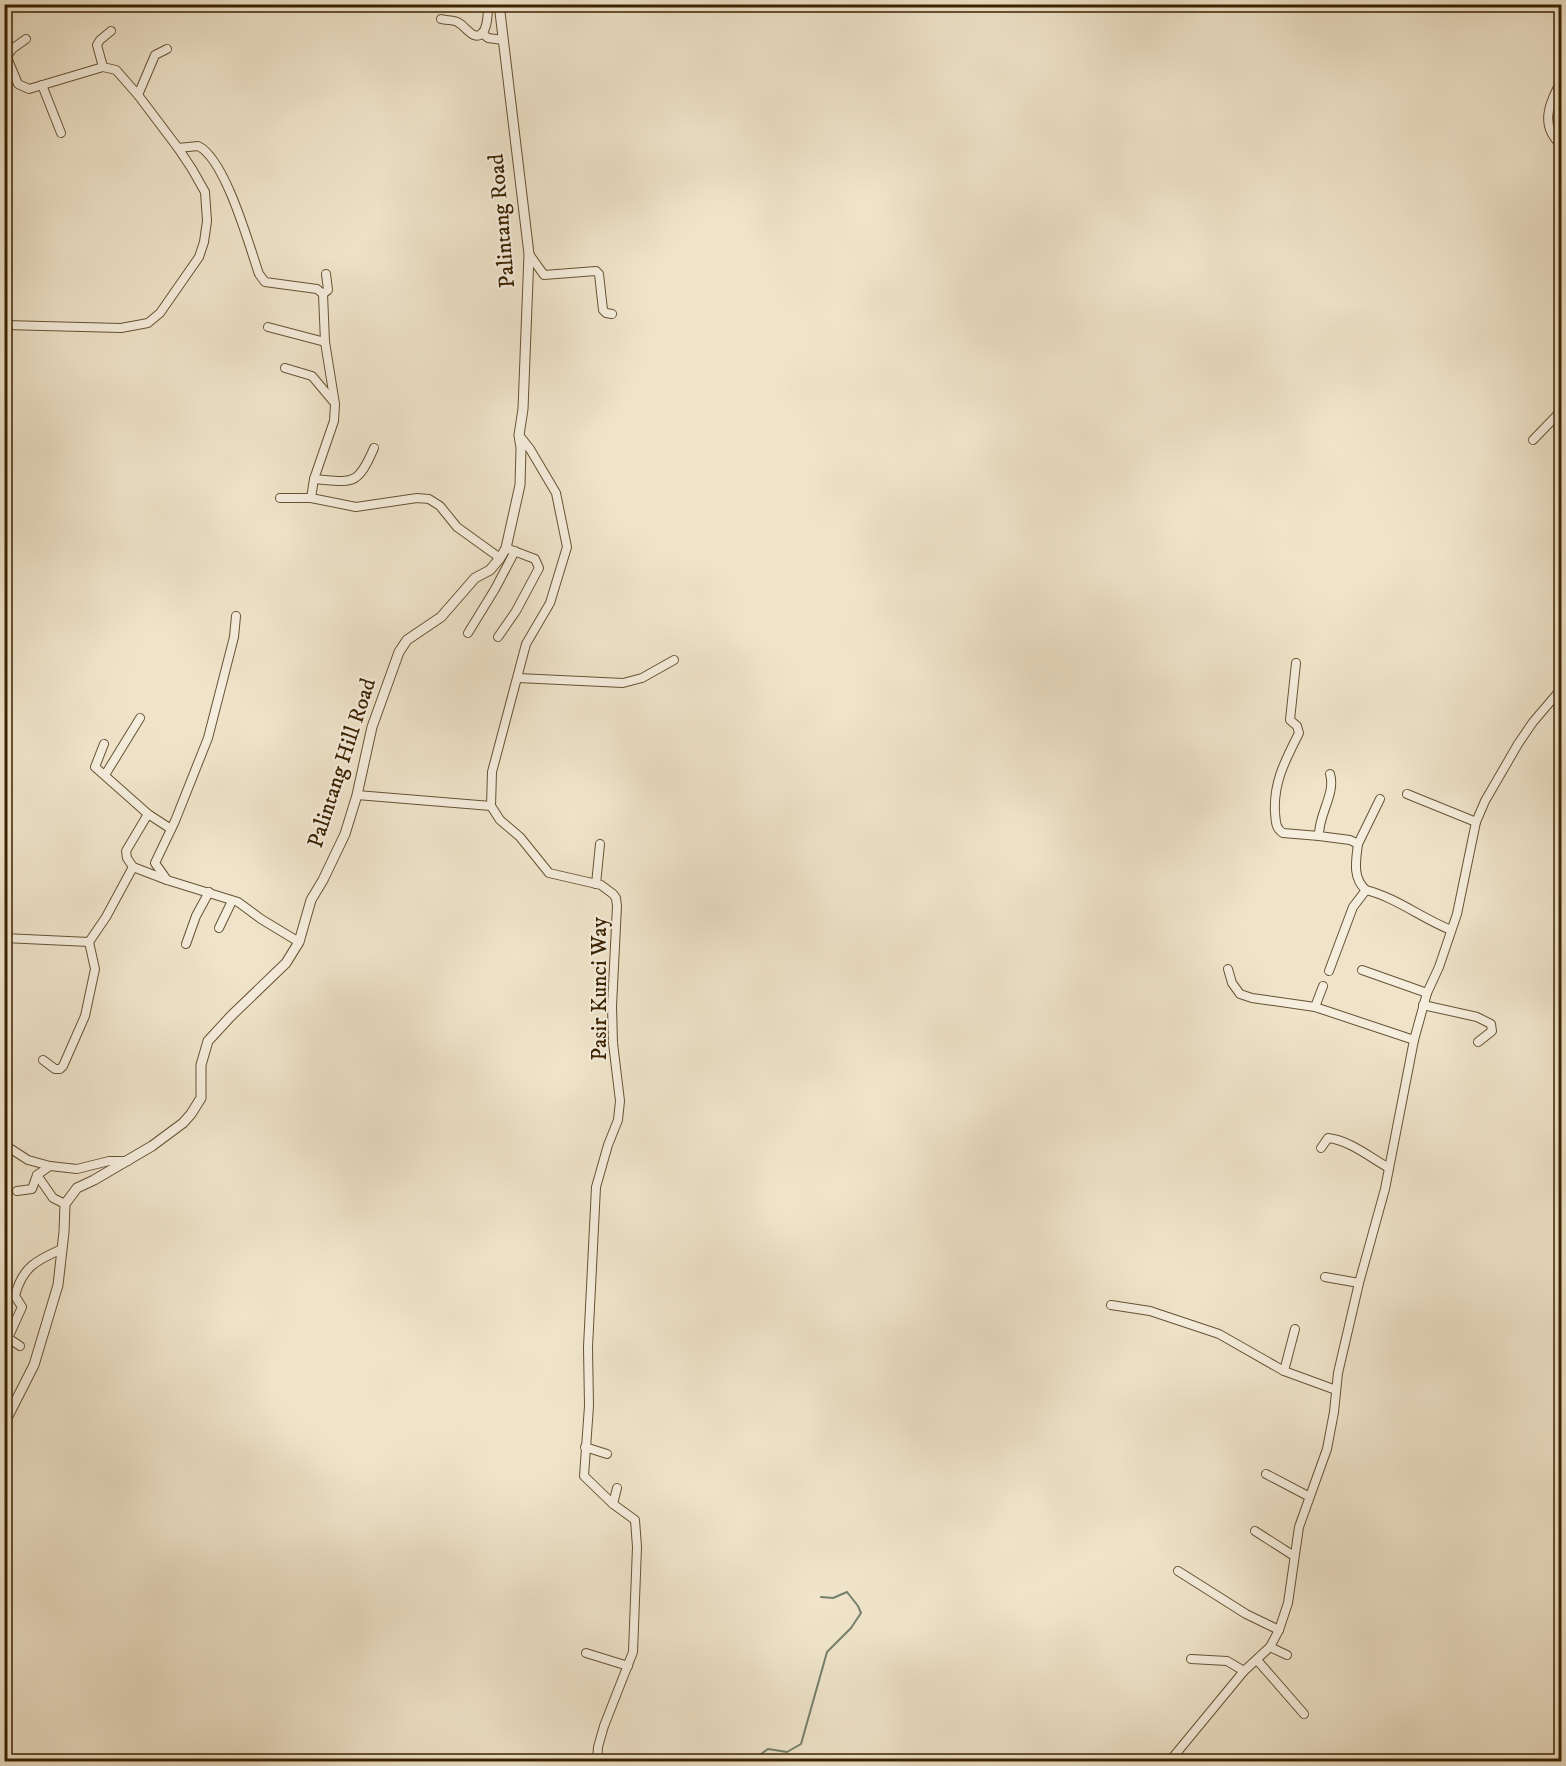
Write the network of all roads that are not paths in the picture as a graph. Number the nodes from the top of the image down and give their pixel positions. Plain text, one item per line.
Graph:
1 (488, 4) edge
2 (499, 4) edge
3 (441, 19) dead end
4 (111, 31) dead end
5 (483, 33) junction
6 (26, 39) dead end
7 (503, 40) junction
8 (167, 49) dead end
9 (5, 58) edge
10 (103, 67) junction
11 (1562, 79) edge
12 (42, 85) junction
13 (138, 94) junction
14 (61, 133) dead end
15 (1562, 146) edge
16 (178, 148) junction
17 (529, 254) junction
18 (326, 274) dead end
19 (323, 294) junction
20 (612, 314) dead end
21 (4, 325) edge
22 (268, 327) dead end
23 (325, 342) junction
24 (285, 368) dead end
25 (335, 404) junction
26 (1562, 410) edge
27 (519, 435) junction
28 (1533, 440) dead end
29 (374, 448) dead end
30 (314, 479) junction
31 (280, 498) dead end
32 (311, 498) junction
33 (510, 550) junction
34 (500, 558) junction
35 (236, 616) dead end
36 (468, 633) dead end
37 (498, 637) dead end
38 (674, 660) dead end
39 (1296, 663) dead end
40 (518, 678) junction
41 (1562, 688) edge
42 (140, 718) dead end
43 (104, 744) dead end
44 (1330, 774) dead end
45 (105, 775) junction
46 (1407, 794) dead end
47 (357, 795) junction
48 (1380, 799) dead end
49 (491, 806) junction
50 (148, 814) junction
51 (1476, 822) junction
52 (171, 829) junction
53 (1319, 836) junction
54 (600, 844) dead end
55 (1358, 844) junction
56 (133, 867) junction
57 (167, 880) junction
58 (596, 884) junction
59 (1366, 890) junction
60 (208, 892) junction
61 (232, 901) junction
62 (219, 928) dead end
63 (1451, 930) junction
64 (4, 938) edge
65 (89, 942) junction
66 (299, 942) junction
67 (186, 944) dead end
68 (1228, 969) dead end
69 (1329, 970) dead end
70 (1362, 970) dead end
71 (1323, 986) dead end
72 (1427, 993) junction
73 (1423, 1005) junction
74 (1315, 1007) junction
75 (1414, 1040) junction
76 (1478, 1042) dead end
77 (43, 1060) dead end
78 (1321, 1148) dead end
79 (11, 1149) dead end
80 (129, 1161) junction
81 (50, 1166) junction
82 (1389, 1168) junction
83 (37, 1175) junction
84 (17, 1191) dead end
85 (65, 1204) junction
86 (62, 1248) junction
87 (1325, 1277) dead end
88 (1359, 1283) junction
89 (1111, 1305) dead end
90 (1295, 1329) dead end
91 (20, 1346) dead end
92 (1284, 1371) junction
93 (1336, 1389) junction
94 (4, 1424) edge
95 (585, 1447) junction
96 (607, 1455) dead end
97 (1266, 1474) dead end
98 (617, 1488) dead end
99 (1308, 1497) junction
100 (613, 1504) junction
101 (1255, 1531) dead end
102 (1294, 1556) junction
103 (1178, 1571) dead end
104 (1279, 1630) junction
105 (1270, 1647) junction
106 (586, 1653) dead end
107 (1287, 1655) dead end
108 (1191, 1659) dead end
109 (1257, 1660) junction
110 (628, 1666) junction
111 (1244, 1671) junction
112 (1304, 1714) dead end
113 (597, 1761) edge
114 (1169, 1761) edge

1 - 5 street
2 - 7 street, Palintang Road
3 - 5 street
4 - 10 street
5 - 7 street
6 - 9 street
7 - 17 street, Palintang Road
8 - 13 street
9 - 12 street
10 - 12 street
10 - 13 street
11 - 15 street
12 - 14 street
13 - 16 street
16 - 19 street
16 - 21 street
17 - 20 street
17 - 27 street, Palintang Road
18 - 19 street
19 - 23 street
22 - 23 street
23 - 25 street
24 - 25 street
25 - 30 street
26 - 28 street
27 - 33 street, Palintang Hill Road
27 - 40 street
29 - 30 street
30 - 32 street
31 - 32 street
32 - 34 street
33 - 34 street, Palintang Hill Road
33 - 36 street
33 - 37 street
34 - 47 street, Palintang Hill Road
35 - 52 street
38 - 40 street
39 - 53 street
40 - 49 street
41 - 51 street
42 - 45 street
43 - 45 street
44 - 53 street
45 - 50 street
46 - 51 street
47 - 49 street
47 - 66 street, Palintang Hill Road
48 - 55 street
49 - 58 street, Pasir Kunci Way
50 - 52 street
50 - 56 street
51 - 63 street
52 - 57 street
53 - 55 street
54 - 58 street
55 - 59 street
56 - 57 street
56 - 65 street
57 - 60 street
58 - 95 street, Pasir Kunci Way
59 - 63 street
59 - 69 street
60 - 61 street
60 - 67 street
61 - 62 street
61 - 66 street
63 - 72 street
64 - 65 street
65 - 77 street
66 - 80 street, Palintang Hill Road
68 - 74 street
70 - 72 street
71 - 74 street
72 - 73 street
73 - 75 street
73 - 76 street
74 - 75 street
75 - 82 street
78 - 82 street
79 - 81 street
80 - 81 street
80 - 85 street, Palintang Hill Road
81 - 83 street
82 - 88 street
83 - 84 street
83 - 85 street
85 - 86 street
86 - 91 street
86 - 94 street
87 - 88 street
88 - 93 street
89 - 92 street
90 - 92 street
92 - 93 street
93 - 99 street
95 - 96 street
95 - 100 street, Pasir Kunci Way
97 - 99 street
98 - 100 street
99 - 102 street
100 - 110 street, Pasir Kunci Way
101 - 102 street
102 - 104 street
103 - 104 street
104 - 105 street
105 - 107 street
105 - 109 street
106 - 110 street
108 - 111 street
109 - 111 street
109 - 112 street
110 - 113 street, Pasir Kunci Way
111 - 114 street

